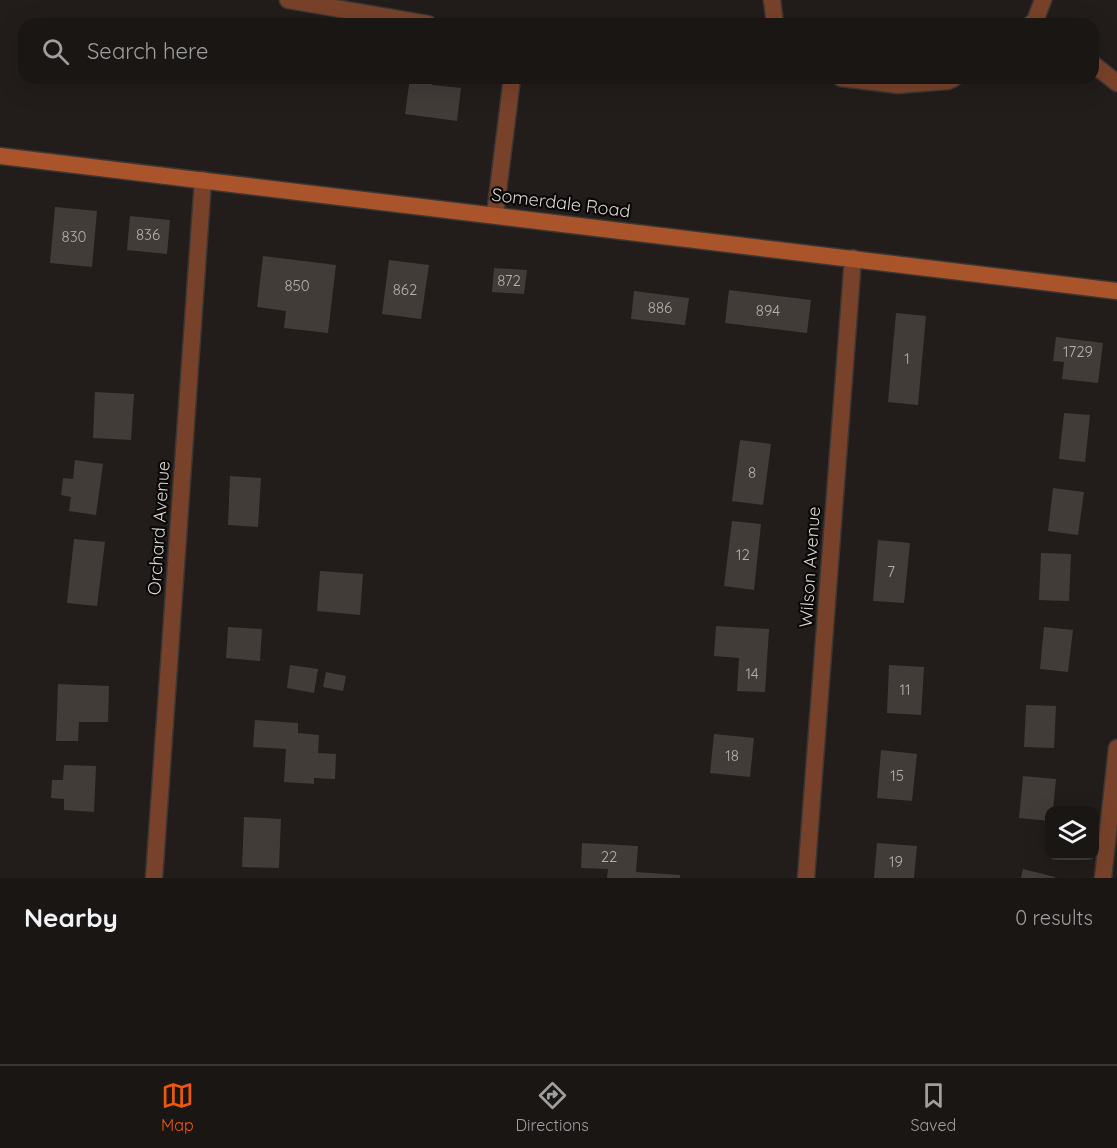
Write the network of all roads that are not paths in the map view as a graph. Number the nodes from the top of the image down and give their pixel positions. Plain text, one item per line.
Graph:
1 (288, 0) edge
2 (772, 0) edge
3 (1043, 0) edge
4 (394, 18) edge
5 (774, 18) edge
6 (1037, 18) edge
7 (1099, 68) edge
8 (1117, 82) edge
9 (511, 84) edge
10 (890, 84) edge
11 (910, 84) edge
12 (0, 156) edge
13 (203, 180) junction
14 (495, 215) junction
15 (853, 258) junction
16 (1117, 291) edge
17 (1117, 748) edge
18 (1115, 798) edge
19 (154, 878) edge
20 (806, 878) edge
21 (1103, 878) edge

1 - 4 street
2 - 5 street
3 - 6 street
7 - 8 street
9 - 14 street
10 - 11 street
12 - 13 main road, Somerdale Road
13 - 14 main road, Somerdale Road
13 - 19 street, Orchard Avenue
14 - 15 main road, Somerdale Road
15 - 16 main road, Somerdale Road
15 - 20 street, Wilson Avenue
17 - 18 street
18 - 21 street

